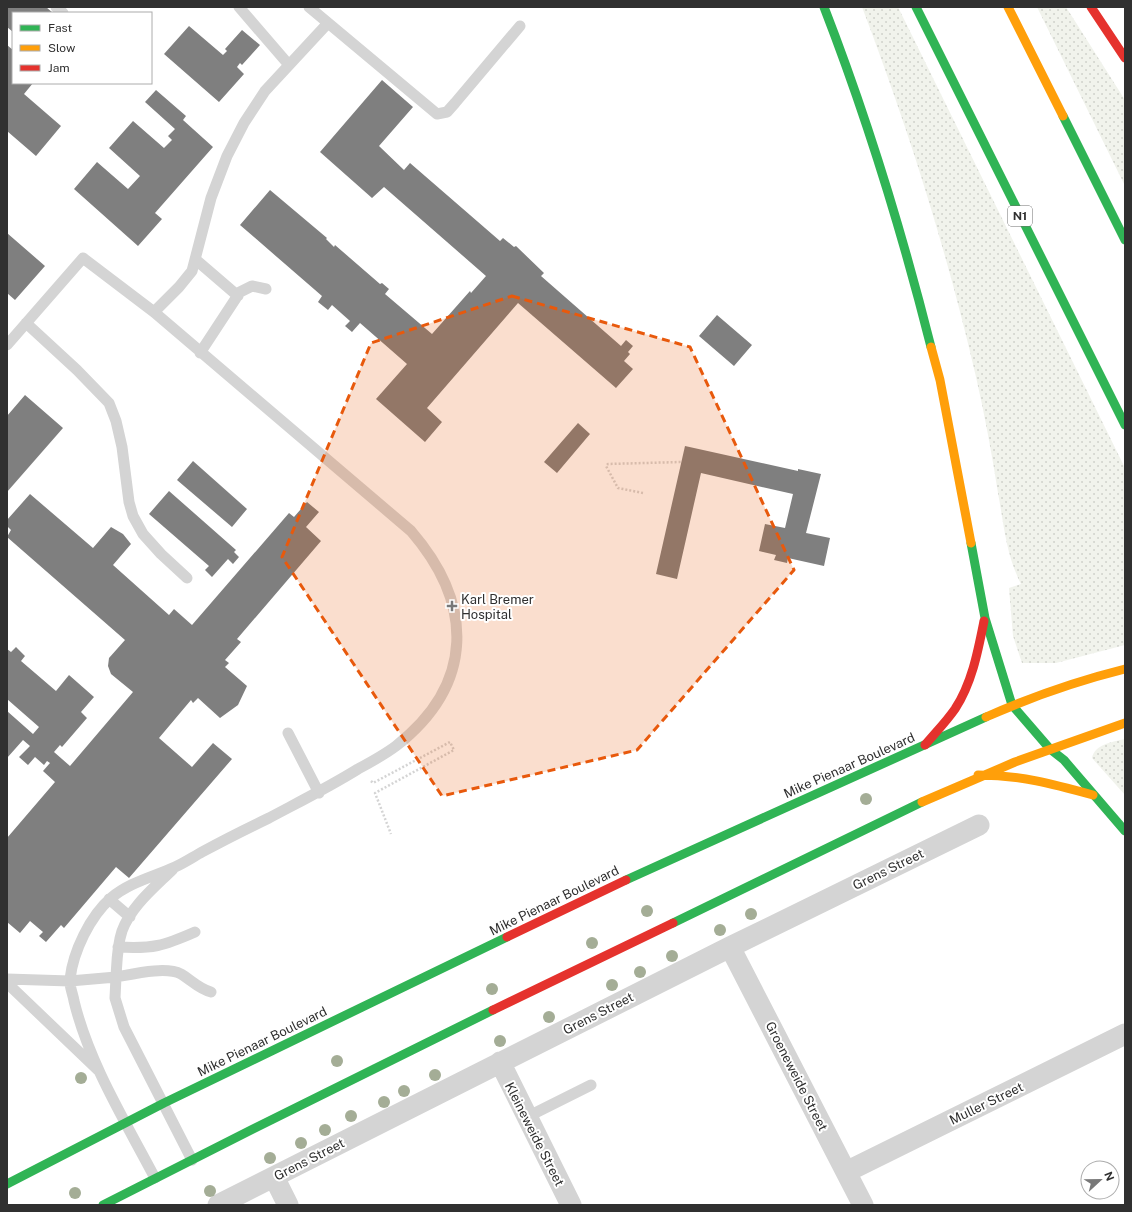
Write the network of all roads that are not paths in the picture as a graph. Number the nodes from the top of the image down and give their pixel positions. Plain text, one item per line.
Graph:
1 (239, 7) edge
2 (310, 7) edge
3 (824, 7) edge
4 (916, 7) edge
5 (1008, 7) edge
6 (1091, 7) edge
7 (328, 23) junction
8 (520, 26) dead end
9 (1125, 58) edge
10 (289, 65) junction
11 (1125, 240) edge
12 (195, 259) junction
13 (266, 289) dead end
14 (238, 296) junction
15 (154, 312) junction
16 (26, 323) junction
17 (7, 345) edge
18 (200, 353) junction
19 (1125, 425) edge
20 (187, 578) dead end
21 (985, 618) junction
22 (1125, 669) edge
23 (1012, 705) junction
24 (1125, 723) edge
25 (288, 733) dead end
26 (924, 745) junction
27 (1050, 749) junction
28 (978, 775) junction
29 (319, 793) junction
30 (1094, 795) junction
31 (979, 825) dead end
32 (1125, 831) edge
33 (176, 867) junction
34 (109, 900) junction
35 (130, 917) junction
36 (195, 932) dead end
37 (118, 947) junction
38 (730, 947) junction
39 (116, 977) junction
40 (7, 979) edge
41 (70, 981) junction
42 (7, 983) edge
43 (211, 992) dead end
44 (1125, 1034) edge
45 (500, 1062) junction
46 (102, 1073) junction
47 (591, 1085) dead end
48 (164, 1103) junction
49 (527, 1117) junction
50 (126, 1123) junction
51 (192, 1160) junction
52 (846, 1172) junction
53 (274, 1177) junction
54 (155, 1178) junction
55 (7, 1184) edge
56 (103, 1205) edge
57 (218, 1205) edge
58 (288, 1205) edge
59 (571, 1205) edge
60 (863, 1205) edge

1 - 10 lane
2 - 7 lane
3 - 21 main road
4 - 19 main road, N1
5 - 11 main road
6 - 9 main road
7 - 8 lane
7 - 10 lane
10 - 12 lane
12 - 14 lane
12 - 15 lane
13 - 14 lane
14 - 18 lane
15 - 16 lane
15 - 18 lane
16 - 17 lane
16 - 20 lane
18 - 29 lane
21 - 23 main road
21 - 26 main road
22 - 23 main road, Mike Pienaar Boulevard
23 - 26 main road, Mike Pienaar Boulevard
23 - 27 main road
24 - 27 main road
25 - 29 lane
26 - 48 main road, Mike Pienaar Boulevard
27 - 28 main road
27 - 30 main road
28 - 30 main road
28 - 51 main road
29 - 33 lane
30 - 32 main road
31 - 38 street, Grens Street
33 - 34 lane
33 - 35 lane
34 - 35 lane
34 - 41 lane
35 - 37 lane
36 - 37 lane
37 - 39 lane
38 - 45 street, Grens Street
38 - 52 street, Groeneweide Street
39 - 41 lane
39 - 43 lane
39 - 48 lane
40 - 41 lane
41 - 46 lane
42 - 46 lane
44 - 52 street, Muller Street
45 - 49 street, Kleineweide Street
45 - 53 street, Grens Street
46 - 50 lane
47 - 49 lane
48 - 50 main road, Mike Pienaar Boulevard
48 - 51 lane
49 - 59 street, Kleineweide Street
50 - 54 lane
50 - 55 main road, Mike Pienaar Boulevard
51 - 54 main road
52 - 60 street, Groeneweide Street
53 - 57 street, Grens Street
53 - 58 street
54 - 56 main road

